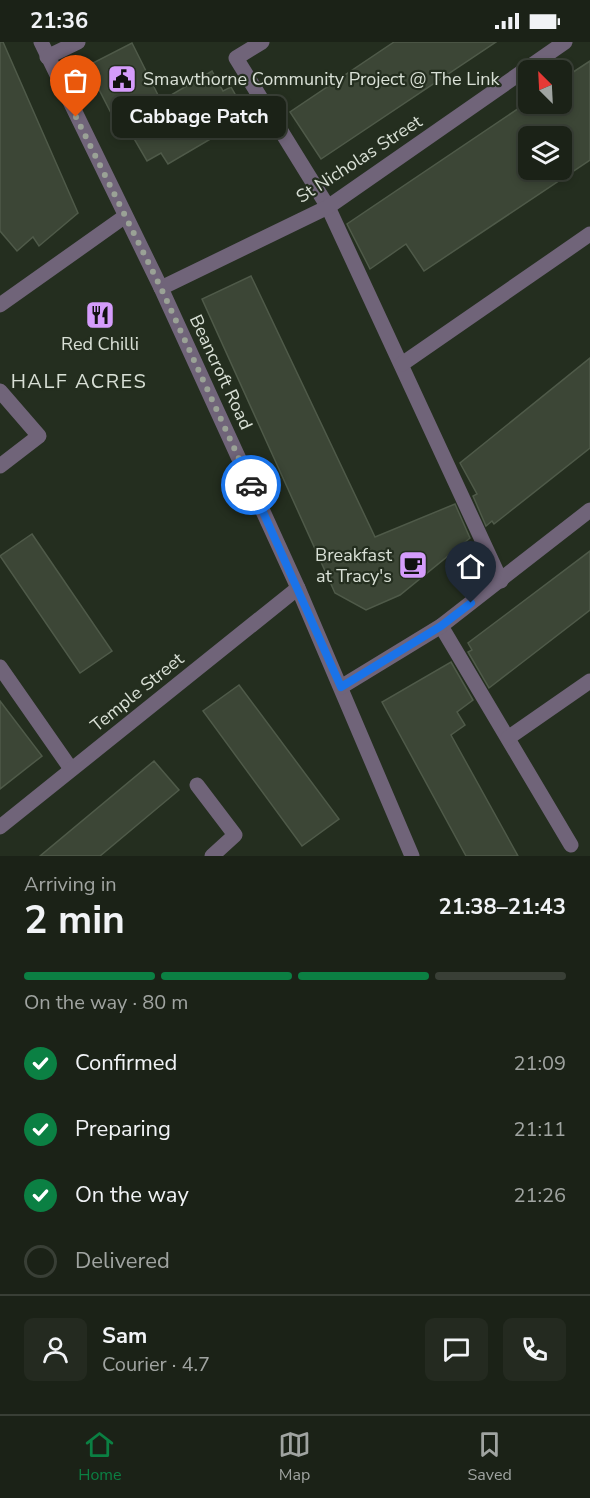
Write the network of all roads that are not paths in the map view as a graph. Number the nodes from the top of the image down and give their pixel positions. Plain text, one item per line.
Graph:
1 (41, 42) edge
2 (78, 42) edge
3 (262, 42) edge
4 (565, 42) edge
5 (47, 57) junction
6 (328, 207) junction
7 (124, 217) junction
8 (590, 234) edge
9 (161, 288) junction
10 (0, 305) edge
11 (402, 364) junction
12 (0, 390) edge
13 (0, 466) edge
14 (590, 510) edge
15 (501, 581) junction
16 (298, 588) junction
17 (441, 626) junction
18 (1, 671) edge
19 (590, 681) edge
20 (341, 687) junction
21 (508, 738) junction
22 (71, 770) junction
23 (197, 785) dead end
24 (0, 827) edge
25 (571, 845) dead end
26 (212, 856) edge
27 (412, 856) edge

1 - 5 street, Beancroft Road
2 - 5 street
3 - 6 street
4 - 6 street, St Nicholas Street
5 - 7 street, Beancroft Road
6 - 9 street, St Nicholas Street
6 - 11 street
7 - 9 street, Beancroft Road
7 - 10 street
8 - 11 street
9 - 16 street, Beancroft Road
11 - 15 street
12 - 13 street
14 - 15 street
15 - 17 street
16 - 20 street, Beancroft Road
16 - 22 street, Temple Street
17 - 20 street
17 - 21 street
18 - 22 street
19 - 21 street
20 - 27 street, Beancroft Road
21 - 25 street
22 - 24 street, Temple Street
23 - 26 street

